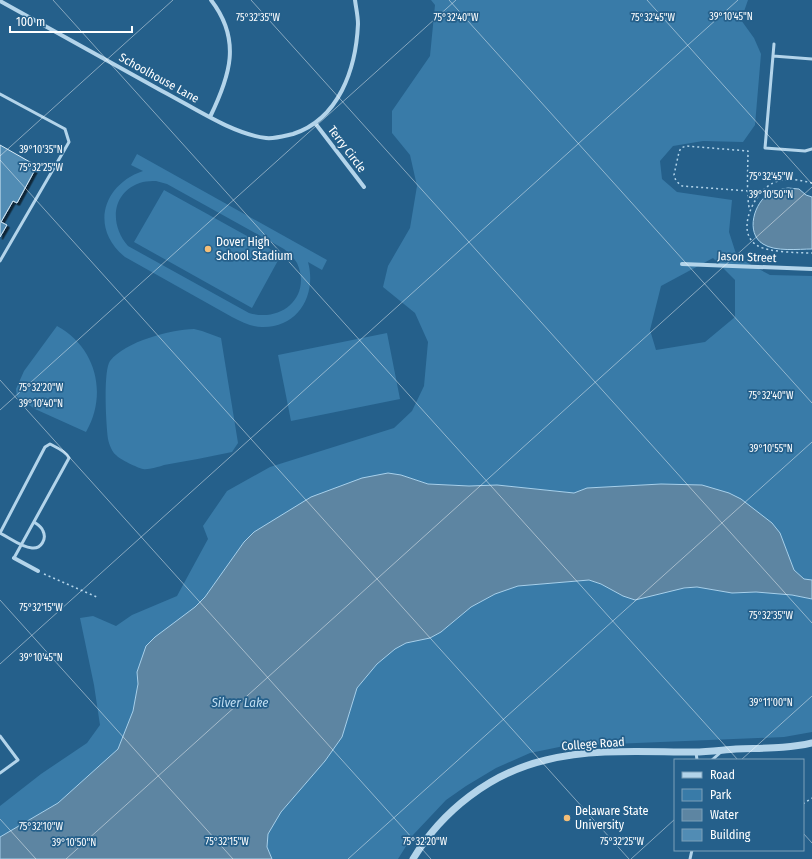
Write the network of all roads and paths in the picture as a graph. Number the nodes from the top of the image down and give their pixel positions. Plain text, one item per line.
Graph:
1 (211, 0) edge
2 (355, 0) edge
3 (0, 1) edge
4 (774, 44) dead end
5 (773, 56) junction
6 (812, 59) edge
7 (0, 94) edge
8 (210, 117) junction
9 (315, 123) junction
10 (812, 149) edge
11 (812, 183) edge
12 (364, 187) dead end
13 (748, 191) junction
14 (750, 210) junction
15 (812, 253) edge
16 (0, 261) edge
17 (682, 264) dead end
18 (812, 269) edge
19 (34, 522) junction
20 (0, 533) edge
21 (22, 544) junction
22 (14, 558) joint
23 (38, 572) joint
24 (99, 598) dead end
25 (0, 736) edge
26 (5, 743) junction
27 (812, 743) edge
28 (0, 746) edge
29 (723, 750) junction
30 (696, 752) junction
31 (697, 759) edge
32 (713, 759) edge
33 (0, 773) edge
34 (413, 859) edge

1 - 8 street
2 - 9 street, Schoolhouse Lane
3 - 8 street, Schoolhouse Lane
4 - 5 lane
5 - 6 lane
5 - 10 lane
7 - 16 lane
8 - 9 street, Schoolhouse Lane
9 - 12 street, Terry Circle
11 - 14 path
13 - 13 path
13 - 14 path
14 - 15 path
17 - 18 street, Jason Street
19 - 20 lane
19 - 21 lane
19 - 21 lane
20 - 21 lane
21 - 22 lane
22 - 23 street
23 - 24 path
25 - 26 lane
26 - 28 lane
26 - 33 lane
27 - 29 street, College Road
29 - 30 street, College Road
29 - 32 lane
30 - 31 lane
30 - 34 street, College Road

